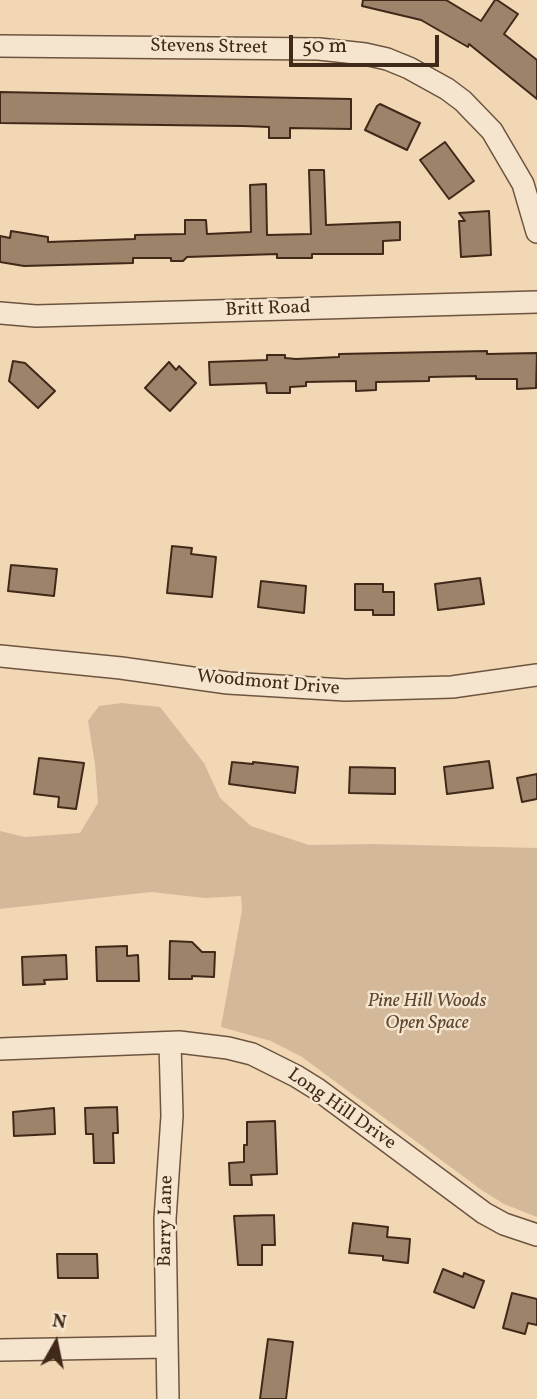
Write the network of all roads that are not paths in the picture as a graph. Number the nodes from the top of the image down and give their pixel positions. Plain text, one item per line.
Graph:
1 (0, 46) edge
2 (537, 232) edge
3 (537, 302) edge
4 (0, 313) edge
5 (0, 656) edge
6 (537, 675) edge
7 (170, 1043) junction
8 (0, 1049) edge
9 (537, 1236) edge
10 (167, 1347) junction
11 (0, 1350) edge
12 (167, 1399) edge

1 - 2 street, Stevens Street
3 - 4 street, Britt Road
5 - 6 street, Woodmont Drive
7 - 8 street, Long Hill Drive
7 - 9 street, Long Hill Drive
7 - 10 street, Barry Lane
10 - 11 street
10 - 12 street, Barry Lane

